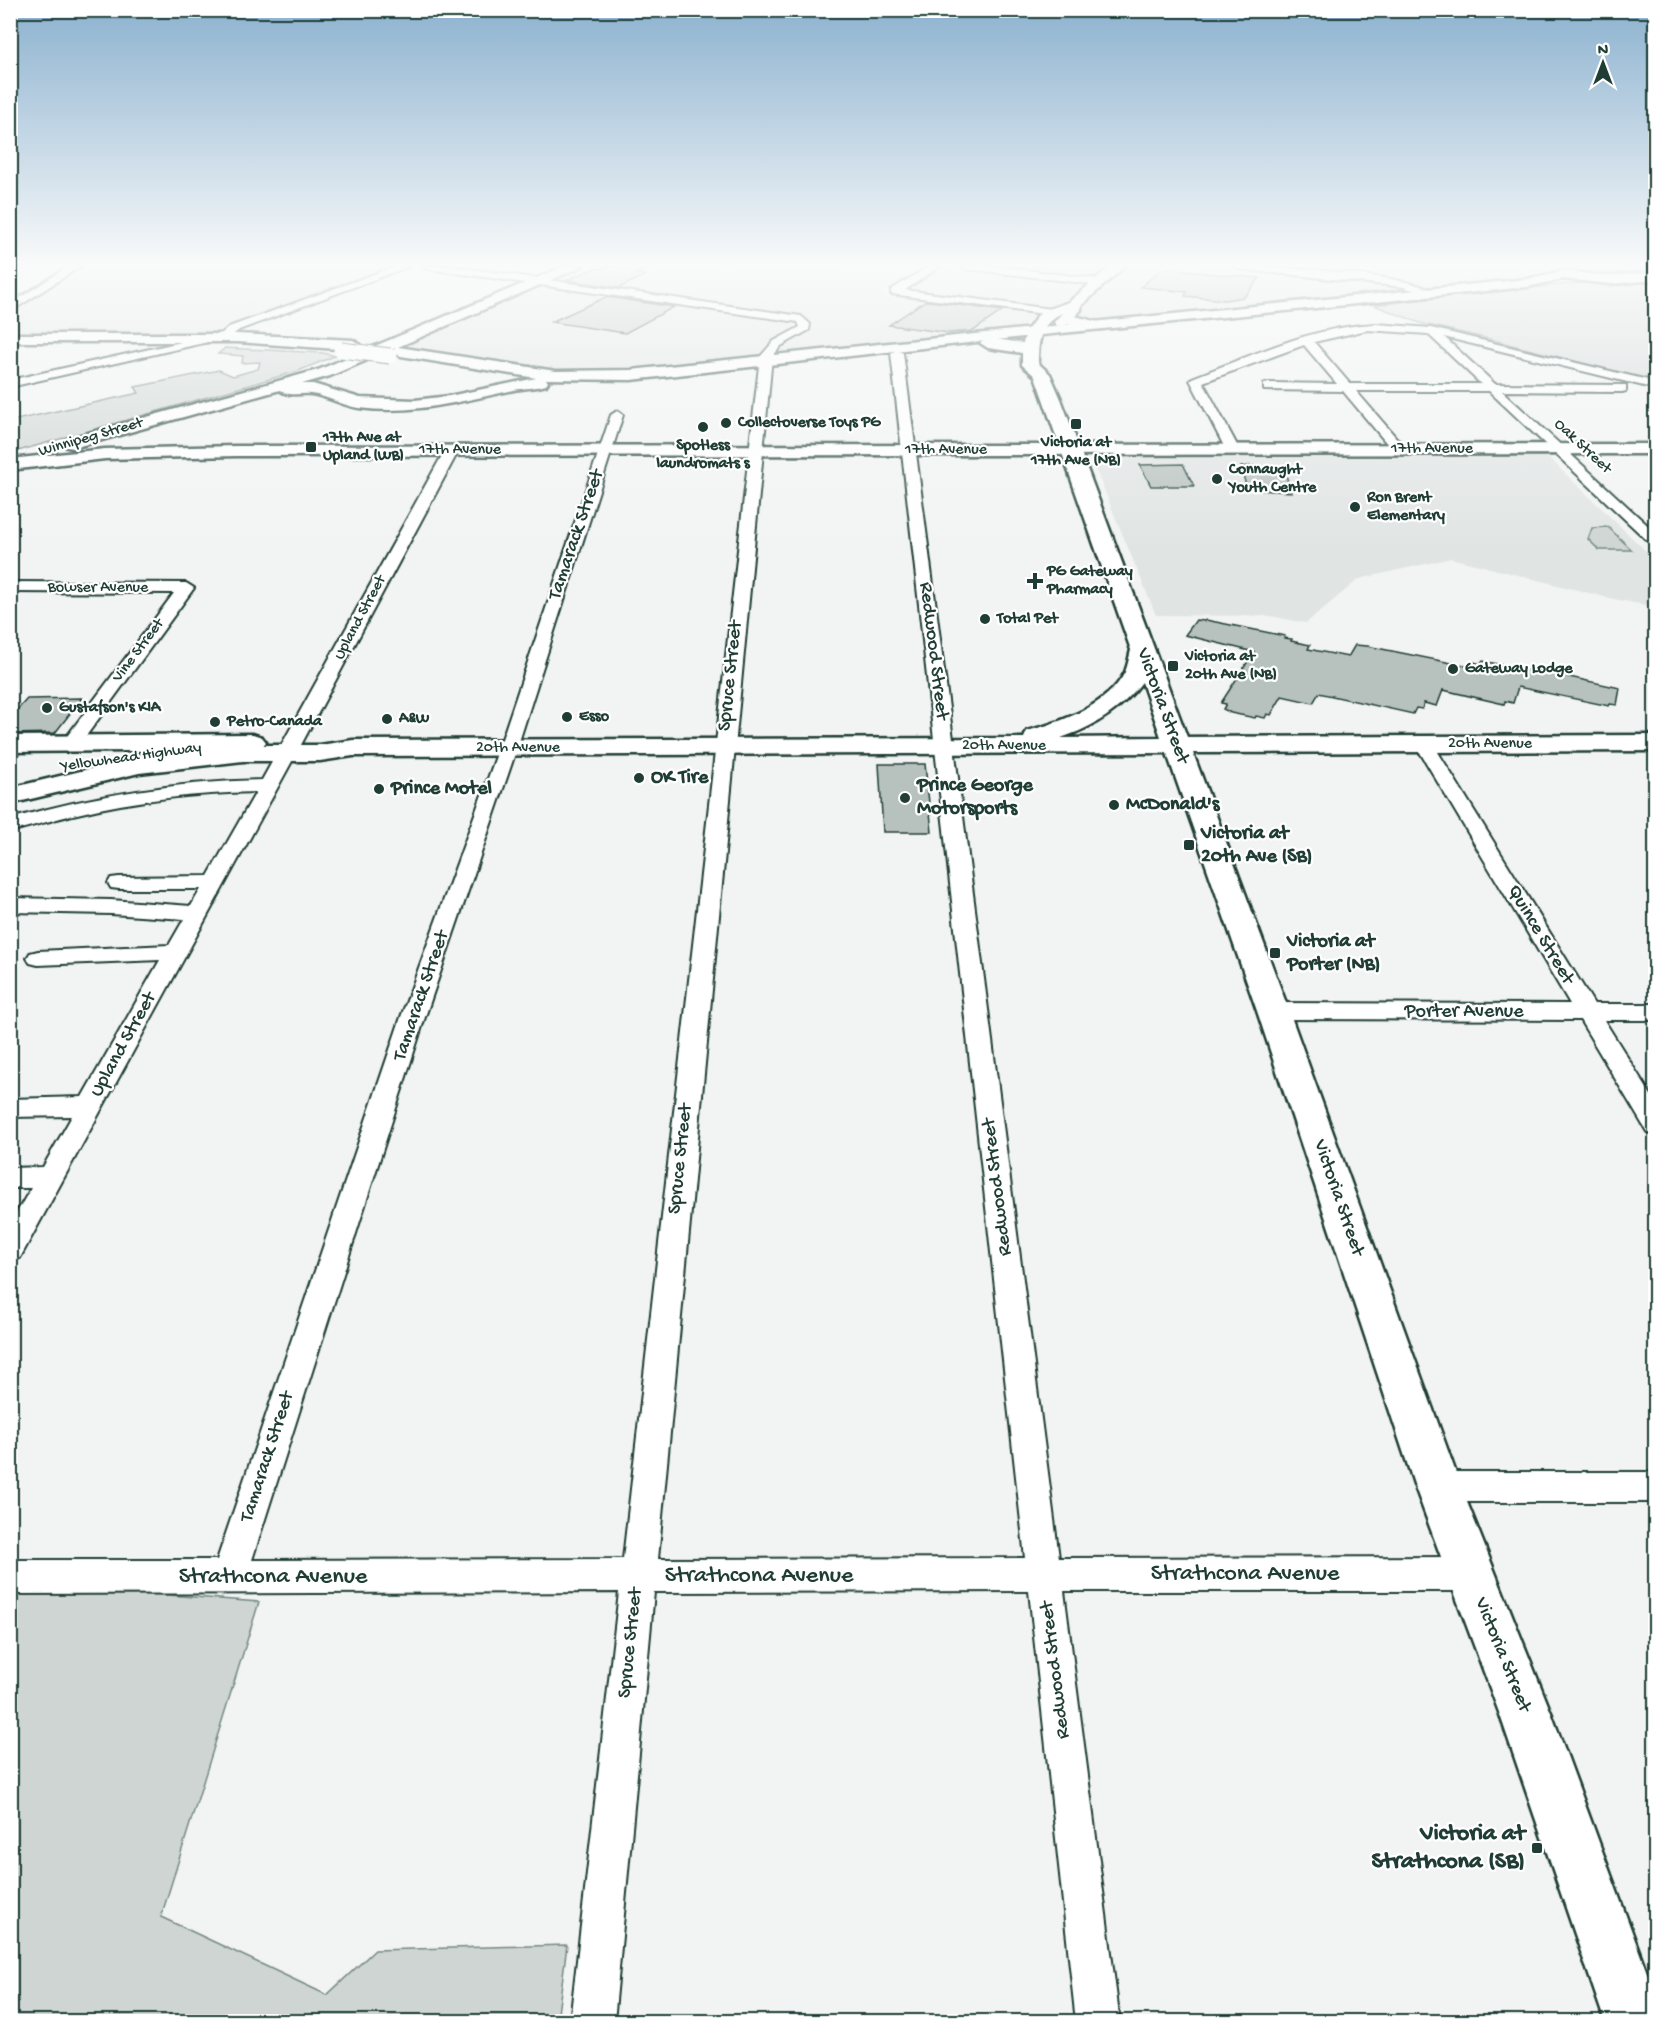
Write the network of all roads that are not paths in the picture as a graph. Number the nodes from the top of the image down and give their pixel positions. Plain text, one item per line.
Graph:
1 (103, 361) edge
2 (352, 361) edge
3 (428, 361) edge
4 (440, 361) edge
5 (740, 361) edge
6 (766, 361) edge
7 (783, 361) edge
8 (801, 361) edge
9 (898, 361) edge
10 (1030, 361) edge
11 (1050, 361) edge
12 (1251, 361) edge
13 (1323, 361) edge
14 (1463, 361) edge
15 (1545, 361) edge
16 (733, 364) junction
17 (766, 364) junction
18 (447, 365) junction
19 (335, 368) junction
20 (524, 374) junction
21 (1042, 374) junction
22 (300, 380) junction
23 (553, 382) junction
24 (10, 384) edge
25 (1638, 385) junction
26 (1656, 386) edge
27 (1268, 387) dead end
28 (1344, 387) junction
29 (1491, 387) junction
30 (327, 388) junction
31 (482, 389) junction
32 (256, 393) junction
33 (1649, 398) dead end
34 (616, 415) dead end
35 (115, 431) junction
36 (1232, 449) junction
37 (1399, 449) junction
38 (1557, 449) junction
39 (1656, 449) edge
40 (452, 450) junction
41 (606, 450) junction
42 (755, 450) junction
43 (909, 450) junction
44 (1071, 450) junction
45 (236, 451) junction
46 (128, 453) junction
47 (10, 462) edge
48 (1656, 541) edge
49 (10, 587) edge
50 (186, 588) joint
51 (1142, 651) junction
52 (253, 742) junction
53 (71, 743) junction
54 (1656, 743) edge
55 (10, 744) edge
56 (1424, 744) junction
57 (1177, 745) junction
58 (945, 746) junction
59 (988, 746) junction
60 (724, 747) junction
61 (290, 748) junction
62 (508, 748) junction
63 (10, 779) edge
64 (268, 786) junction
65 (10, 796) edge
66 (10, 826) edge
67 (215, 882) junction
68 (119, 883) dead end
69 (10, 905) edge
70 (198, 913) junction
71 (176, 952) junction
72 (38, 958) dead end
73 (1273, 1011) junction
74 (1656, 1012) edge
75 (1587, 1013) junction
76 (90, 1106) junction
77 (10, 1108) edge
78 (1656, 1125) edge
79 (51, 1177) junction
80 (10, 1178) edge
81 (10, 1250) edge
82 (1438, 1487) junction
83 (1656, 1487) edge
84 (1471, 1574) junction
85 (1044, 1575) junction
86 (638, 1576) junction
87 (10, 1577) edge
88 (229, 1577) junction
89 (592, 2022) edge
90 (1098, 2022) edge
91 (1635, 2022) edge

1 - 24 street
2 - 19 main road, Winnipeg Street
3 - 18 main road
4 - 20 main road
5 - 16 main road
6 - 17 street, Spruce Street
7 - 17 main road
8 - 17 main road
9 - 43 street, Redwood Street
10 - 21 main road, Victoria Street
11 - 21 main road
12 - 36 street
13 - 28 street
14 - 29 street, Oak Street
15 - 25 street
16 - 17 main road
16 - 20 main road
17 - 23 main road
17 - 42 street, Spruce Street
18 - 20 main road
18 - 31 main road
19 - 22 main road, Winnipeg Street
19 - 30 main road
20 - 23 main road
20 - 31 main road
21 - 44 main road, Victoria Street
22 - 30 main road
22 - 32 main road, Winnipeg Street
23 - 32 main road
25 - 26 street
25 - 29 street
25 - 33 street
27 - 28 street
28 - 29 street
28 - 37 street
29 - 38 street, Oak Street
30 - 31 main road
32 - 35 main road, Winnipeg Street
34 - 41 street, Tamarack Street
35 - 45 main road, 17th Avenue
35 - 46 main road
35 - 47 main road, Winnipeg Street
36 - 37 main road, 17th Avenue
36 - 44 main road, 17th Avenue
37 - 38 main road, 17th Avenue
38 - 39 main road, 17th Avenue
38 - 48 street, Oak Street
40 - 41 main road, 17th Avenue
40 - 45 main road, 17th Avenue
40 - 61 street, Upland Street
41 - 42 main road, 17th Avenue
41 - 62 street, Tamarack Street
42 - 43 main road, 17th Avenue
42 - 60 street, Spruce Street
43 - 44 main road, 17th Avenue
43 - 58 street, Redwood Street
44 - 51 main road, Victoria Street
45 - 46 main road, 17th Avenue
46 - 47 main road, 17th Avenue
49 - 50 street, Bowser Avenue
50 - 53 street, Vine Street
51 - 57 main road, Victoria Street
51 - 59 main road
52 - 53 main road, 20th Avenue
52 - 61 main road, 20th Avenue
52 - 63 main road, Yellowhead Highway
53 - 55 main road, 20th Avenue
54 - 56 main road, 20th Avenue
56 - 57 main road, 20th Avenue
56 - 75 street, Quince Street
57 - 59 main road, 20th Avenue
57 - 73 main road, Victoria Street
58 - 59 main road, 20th Avenue
58 - 60 main road, 20th Avenue
58 - 85 street, Redwood Street
60 - 62 main road, 20th Avenue
60 - 86 street, Spruce Street
61 - 62 main road, 20th Avenue
61 - 64 street, Upland Street
61 - 65 main road, Yellowhead Highway
62 - 88 street, Tamarack Street
64 - 66 street
64 - 67 street, Upland Street
67 - 68 street
67 - 70 street, Upland Street
69 - 70 street
70 - 71 street, Upland Street
71 - 72 street
71 - 76 street, Upland Street
73 - 75 street, Porter Avenue
73 - 82 main road, Victoria Street
74 - 75 street, Porter Avenue
75 - 78 street, Quince Street
76 - 77 street, Upland Street
76 - 79 street, Upland Street
79 - 80 street
79 - 81 street, Upland Street
82 - 83 street
82 - 84 main road, Victoria Street
84 - 85 street, Strathcona Avenue
84 - 91 main road, Victoria Street
85 - 86 street, Strathcona Avenue
85 - 90 street, Redwood Street
86 - 88 street, Strathcona Avenue
86 - 89 street, Spruce Street
87 - 88 street, Strathcona Avenue

